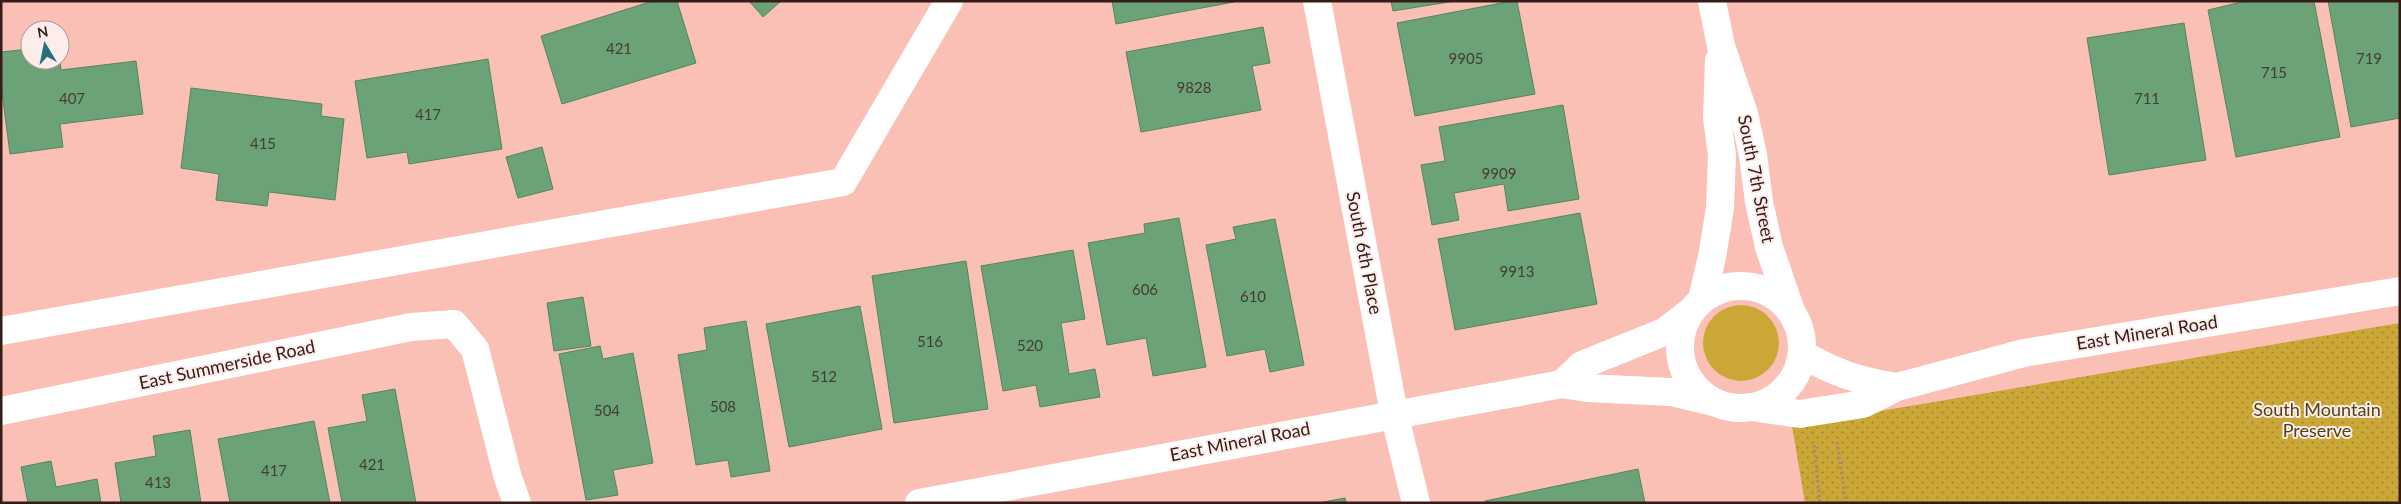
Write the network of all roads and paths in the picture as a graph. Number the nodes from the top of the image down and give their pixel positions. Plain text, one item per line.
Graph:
1 (949, 1) edge
2 (1317, 1) edge
3 (1712, 1) edge
4 (1721, 46) junction
5 (2400, 291) edge
6 (1696, 305) junction
7 (1791, 312) junction
8 (1, 331) edge
9 (1802, 354) junction
10 (1562, 384) junction
11 (1897, 387) junction
12 (1713, 402) junction
13 (1751, 407) junction
14 (1, 411) edge
15 (1821, 411) junction
16 (1394, 414) junction
17 (517, 503) edge
18 (919, 503) edge
19 (1416, 503) edge
20 (1820, 503) edge
21 (1846, 503) edge

1 - 8 street
2 - 16 street, South 6th Place
3 - 4 street, South 7th Street
4 - 6 street, South 7th Street
4 - 7 street, South 7th Street
5 - 11 street, East Mineral Road
6 - 7 street, South 7th Street
6 - 10 street
6 - 12 street, South 7th Street
7 - 9 street, South 7th Street
9 - 11 street, East Mineral Road
9 - 13 street, South 7th Street
10 - 12 street, East Mineral Road
10 - 16 street, East Mineral Road
11 - 15 street, East Mineral Road
12 - 13 street, South 7th Street
13 - 15 street, East Mineral Road
14 - 17 street, East Summerside Road
15 - 20 path
15 - 21 path
16 - 18 street, East Mineral Road
16 - 19 street, South 6th Place

